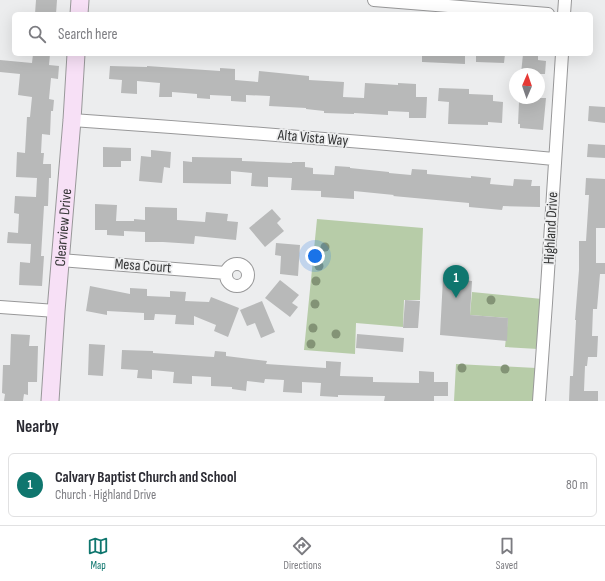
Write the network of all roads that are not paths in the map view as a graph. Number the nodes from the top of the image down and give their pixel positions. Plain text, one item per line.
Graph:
1 (80, 0) edge
2 (374, 0) edge
3 (565, 0) edge
4 (79, 12) edge
5 (523, 12) edge
6 (564, 12) edge
7 (76, 56) edge
8 (562, 56) edge
9 (72, 120) junction
10 (554, 159) junction
11 (60, 260) junction
12 (226, 273) dead end
13 (0, 307) edge
14 (56, 310) junction
15 (50, 401) edge
16 (539, 401) edge

1 - 4 street
2 - 5 street
3 - 6 street
7 - 9 street, Clearview Drive
8 - 10 street, Highland Drive
9 - 10 street, Alta Vista Way
9 - 11 street, Clearview Drive
10 - 16 street, Highland Drive
11 - 12 street, Mesa Court
11 - 14 street, Clearview Drive
13 - 14 street
14 - 15 street, Clearview Drive

